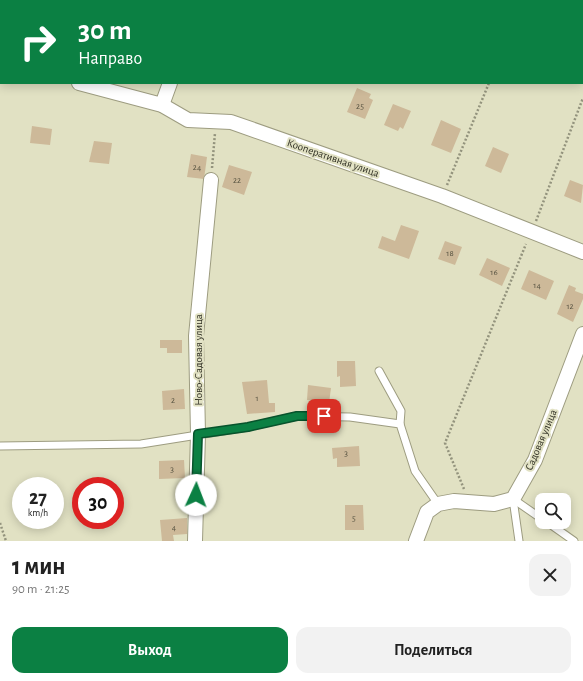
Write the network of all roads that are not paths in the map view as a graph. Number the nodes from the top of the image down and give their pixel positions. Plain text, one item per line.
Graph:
1 (82, 84) edge
2 (170, 84) edge
3 (162, 105) junction
4 (211, 180) road end
5 (583, 252) edge
6 (583, 334) edge
7 (379, 371) dead end
8 (400, 424) junction
9 (198, 434) junction
10 (0, 446) edge
11 (513, 499) junction
12 (438, 504) junction
13 (535, 514) edge
14 (557, 529) edge
15 (195, 541) edge
16 (416, 541) edge
17 (519, 541) edge
18 (574, 541) edge

1 - 3 street, Кооперативная улица
2 - 3 street
3 - 5 street, Кооперативная улица
4 - 9 street, Ново-Садовая улица
6 - 11 street, Садовая улица
7 - 8 lane
8 - 9 lane
8 - 12 lane
9 - 10 lane
9 - 15 street, Ново-Садовая улица
11 - 12 street
11 - 13 lane
11 - 17 lane
12 - 16 street
14 - 18 lane

